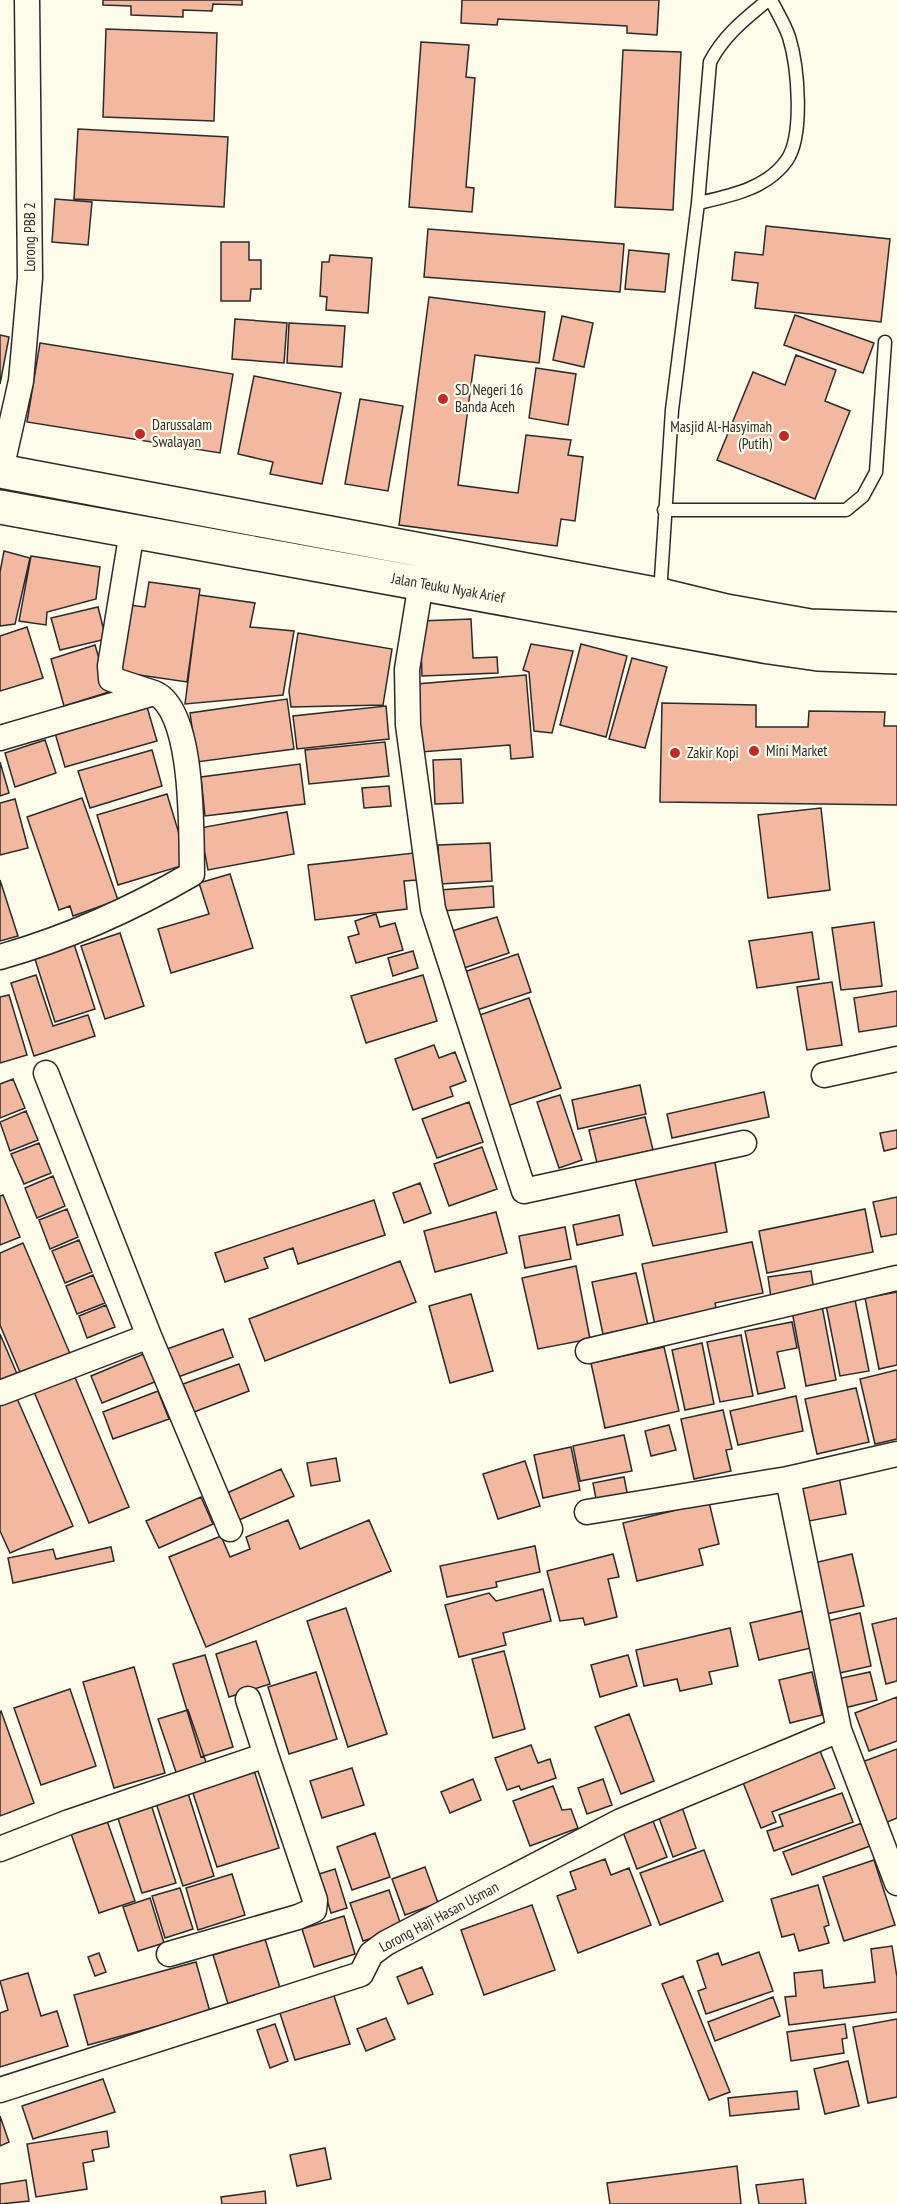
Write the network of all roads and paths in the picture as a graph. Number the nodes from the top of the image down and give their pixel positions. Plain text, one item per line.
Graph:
1 (27, 0) edge
2 (769, 0) edge
3 (698, 203) junction
4 (885, 342) dead end
5 (0, 472) edge
6 (0, 507) edge
7 (664, 510) junction
8 (132, 531) junction
9 (421, 583) junction
10 (660, 595) junction
11 (897, 614) edge
12 (897, 629) edge
13 (814, 640) junction
14 (897, 657) edge
15 (897, 670) edge
16 (154, 693) junction
17 (0, 738) edge
18 (0, 957) edge
19 (897, 1059) edge
20 (46, 1073) dead end
21 (824, 1075) dead end
22 (744, 1143) dead end
23 (897, 1278) edge
24 (149, 1336) junction
25 (588, 1351) dead end
26 (0, 1393) edge
27 (897, 1454) edge
28 (788, 1479) junction
29 (587, 1512) dead end
30 (230, 1529) dead end
31 (248, 1699) dead end
32 (839, 1730) junction
33 (266, 1755) junction
34 (888, 1836) edge
35 (0, 1849) edge
36 (897, 1883) edge
37 (169, 1954) dead end
38 (0, 2090) edge

1 - 5 street, Lorong PBB 2
2 - 3 lane
2 - 3 lane
3 - 7 lane
4 - 7 lane
5 - 10 main road, Jalan Teuku Nyak Arief
6 - 8 main road, Jalan Teuku Nyak Arief
7 - 10 lane
8 - 9 main road, Jalan Teuku Nyak Arief
8 - 16 street
9 - 13 main road, Jalan Teuku Nyak Arief
9 - 22 street
10 - 13 main road, Jalan Teuku Nyak Arief
11 - 13 main road
12 - 13 main road
13 - 14 main road, Jalan Teuku Nyak Arief
13 - 15 main road
16 - 17 street
16 - 18 street
19 - 21 street
20 - 24 street
23 - 25 street
24 - 26 street
24 - 30 street
27 - 28 street
28 - 29 street
28 - 32 street
31 - 33 street
32 - 34 street
32 - 38 street, Lorong Haji Hasan Usman
33 - 35 street
33 - 37 street
34 - 36 street

